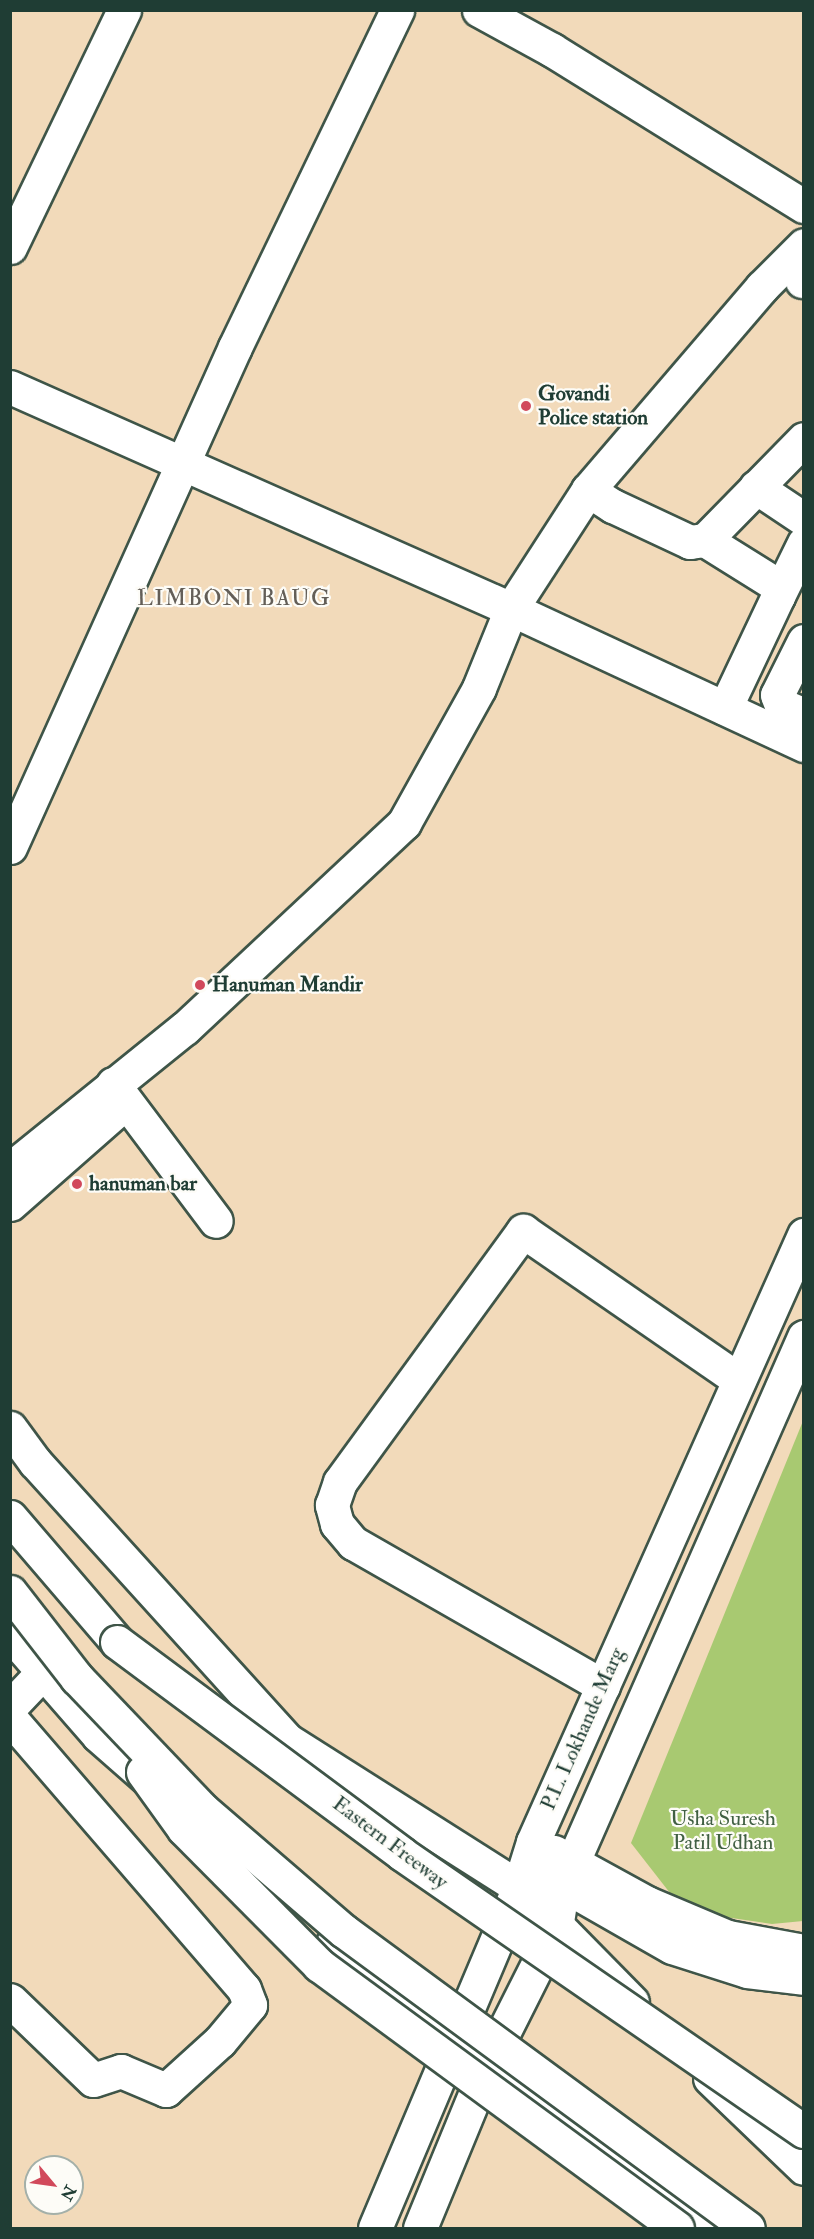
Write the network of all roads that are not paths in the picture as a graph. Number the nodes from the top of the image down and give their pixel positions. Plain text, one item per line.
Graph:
1 (123, 10) edge
2 (397, 10) edge
3 (479, 10) edge
4 (804, 206) edge
5 (804, 245) edge
6 (10, 247) edge
7 (10, 387) edge
8 (804, 439) edge
9 (185, 463) junction
10 (756, 487) junction
11 (588, 490) junction
12 (804, 519) edge
13 (705, 540) junction
14 (804, 543) edge
15 (778, 596) junction
16 (511, 609) junction
17 (804, 641) edge
18 (725, 708) junction
19 (804, 715) edge
20 (804, 745) edge
21 (10, 847) edge
22 (120, 1093) junction
23 (10, 1168) edge
24 (10, 1204) edge
25 (216, 1221) dead end
26 (804, 1235) edge
27 (804, 1337) edge
28 (739, 1380) junction
29 (10, 1428) edge
30 (10, 1517) edge
31 (10, 1592) edge
32 (644, 1595) junction
33 (683, 1612) junction
34 (10, 1634) edge
35 (43, 1672) junction
36 (77, 1678) junction
37 (603, 1686) junction
38 (10, 1707) edge
39 (10, 1718) edge
40 (526, 1864) junction
41 (568, 1873) junction
42 (556, 1928) junction
43 (804, 1951) edge
44 (804, 1978) edge
45 (10, 2000) edge
46 (455, 2035) junction
47 (489, 2061) junction
48 (804, 2131) edge
49 (804, 2168) edge
50 (375, 2229) edge
51 (420, 2229) edge
52 (677, 2229) edge
53 (720, 2229) edge
54 (748, 2229) edge

1 - 6 main road
2 - 9 main road
3 - 4 main road
5 - 11 main road
7 - 9 main road
8 - 10 main road
9 - 16 main road
9 - 21 main road
10 - 12 main road
10 - 13 main road
11 - 13 main road
11 - 16 main road
13 - 15 main road
14 - 15 main road
15 - 18 main road
16 - 18 main road
16 - 22 main road
17 - 19 main road
18 - 20 main road
22 - 23 main road
22 - 24 main road
22 - 25 main road
26 - 28 main road, P.L. Lokhande Marg
27 - 33 main road, P.L. Lokhande Marg
28 - 32 main road, P.L. Lokhande Marg
28 - 37 main road
29 - 40 main road
30 - 48 main road, Eastern Freeway, bridge
31 - 36 main road, bridge
32 - 33 main road
32 - 37 main road, P.L. Lokhande Marg
33 - 41 main road, P.L. Lokhande Marg
34 - 35 main road
35 - 38 main road
35 - 46 main road
36 - 52 main road, bridge
36 - 54 main road, bridge
37 - 40 main road, P.L. Lokhande Marg
39 - 45 main road
40 - 41 main road
40 - 42 main road
40 - 46 main road, P.L. Lokhande Marg
41 - 42 main road, P.L. Lokhande Marg
41 - 43 main road
41 - 44 main road
42 - 47 main road, P.L. Lokhande Marg
42 - 49 main road
46 - 47 main road
46 - 50 main road, P.L. Lokhande Marg
47 - 51 main road, P.L. Lokhande Marg
47 - 53 main road

